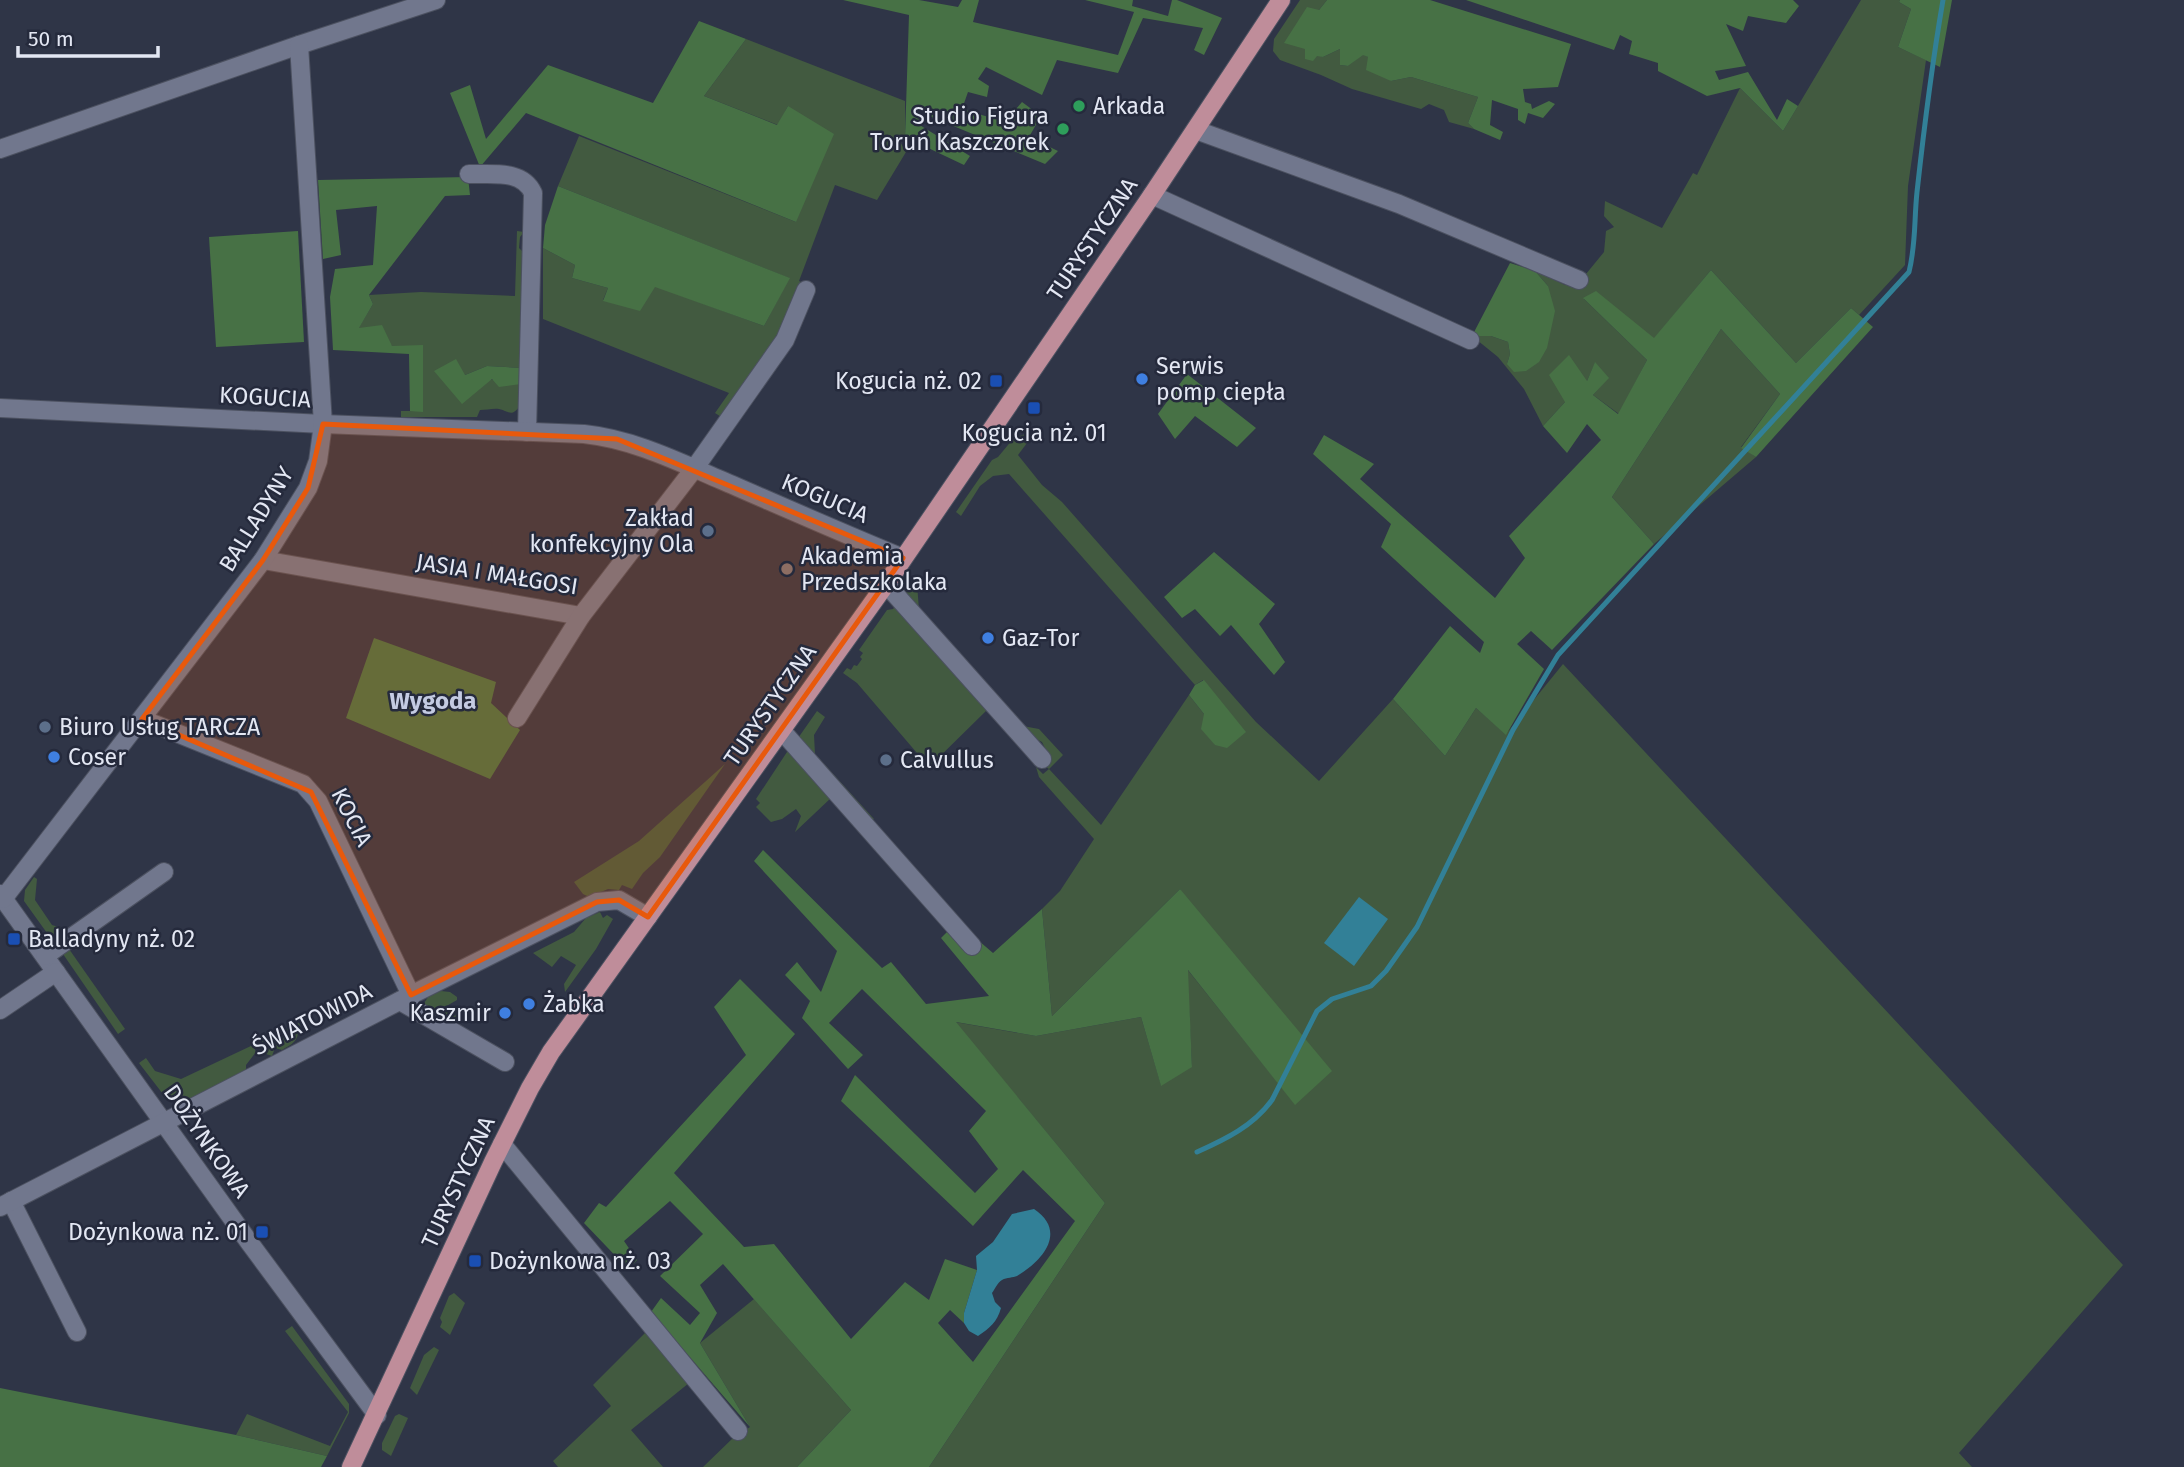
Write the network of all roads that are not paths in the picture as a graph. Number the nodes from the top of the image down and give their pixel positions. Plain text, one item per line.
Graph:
1 (436, 0) edge
2 (1281, 0) edge
3 (299, 45) junction
4 (1196, 130) junction
5 (0, 149) edge
6 (469, 174) dead end
7 (1152, 195) junction
8 (1579, 280) dead end
9 (806, 290) dead end
10 (1470, 340) dead end
11 (0, 408) edge
12 (323, 424) junction
13 (527, 432) junction
14 (694, 469) junction
15 (903, 558) junction
16 (264, 560) junction
17 (886, 584) junction
18 (580, 617) junction
19 (517, 718) dead end
20 (142, 719) junction
21 (782, 731) junction
22 (1042, 759) dead end
23 (164, 872) dead end
24 (2, 896) edge
25 (648, 918) junction
26 (972, 946) dead end
27 (45, 956) junction
28 (56, 972) junction
29 (406, 998) junction
30 (0, 1010) edge
31 (505, 1062) dead end
32 (164, 1122) junction
33 (502, 1144) junction
34 (5, 1204) edge
35 (77, 1332) dead end
36 (377, 1415) junction
37 (738, 1431) dead end
38 (351, 1467) edge

1 - 3 street
2 - 4 main road, TURYSTYCZNA
3 - 5 street
3 - 12 street, BALLADYNY
4 - 7 main road, TURYSTYCZNA
4 - 8 street
6 - 13 street
7 - 10 street
7 - 15 main road, TURYSTYCZNA
9 - 14 street, JASIA I MAŁGOSI
11 - 12 street, KOGUCIA
12 - 13 street, KOGUCIA
12 - 16 street, BALLADYNY
13 - 14 street, KOGUCIA
14 - 15 street, KOGUCIA
14 - 18 street, JASIA I MAŁGOSI
15 - 17 main road, TURYSTYCZNA
16 - 18 street, JASIA I MAŁGOSI
16 - 20 street, BALLADYNY
17 - 21 main road, TURYSTYCZNA
17 - 22 street
18 - 19 street
20 - 24 street, BALLADYNY
20 - 29 street, KOCIA
21 - 25 main road, TURYSTYCZNA
21 - 26 street
23 - 27 street
24 - 27 street, DOŻYNKOWA
25 - 29 street, ŚWIATOWIDA
25 - 33 main road, TURYSTYCZNA
27 - 28 street, DOŻYNKOWA
28 - 30 street
28 - 32 street, DOŻYNKOWA
29 - 31 street
29 - 32 street, ŚWIATOWIDA
32 - 34 street, ŚWIATOWIDA
32 - 36 street, DOŻYNKOWA
33 - 36 main road, TURYSTYCZNA
33 - 37 street
34 - 35 street
36 - 38 main road, TURYSTYCZNA

